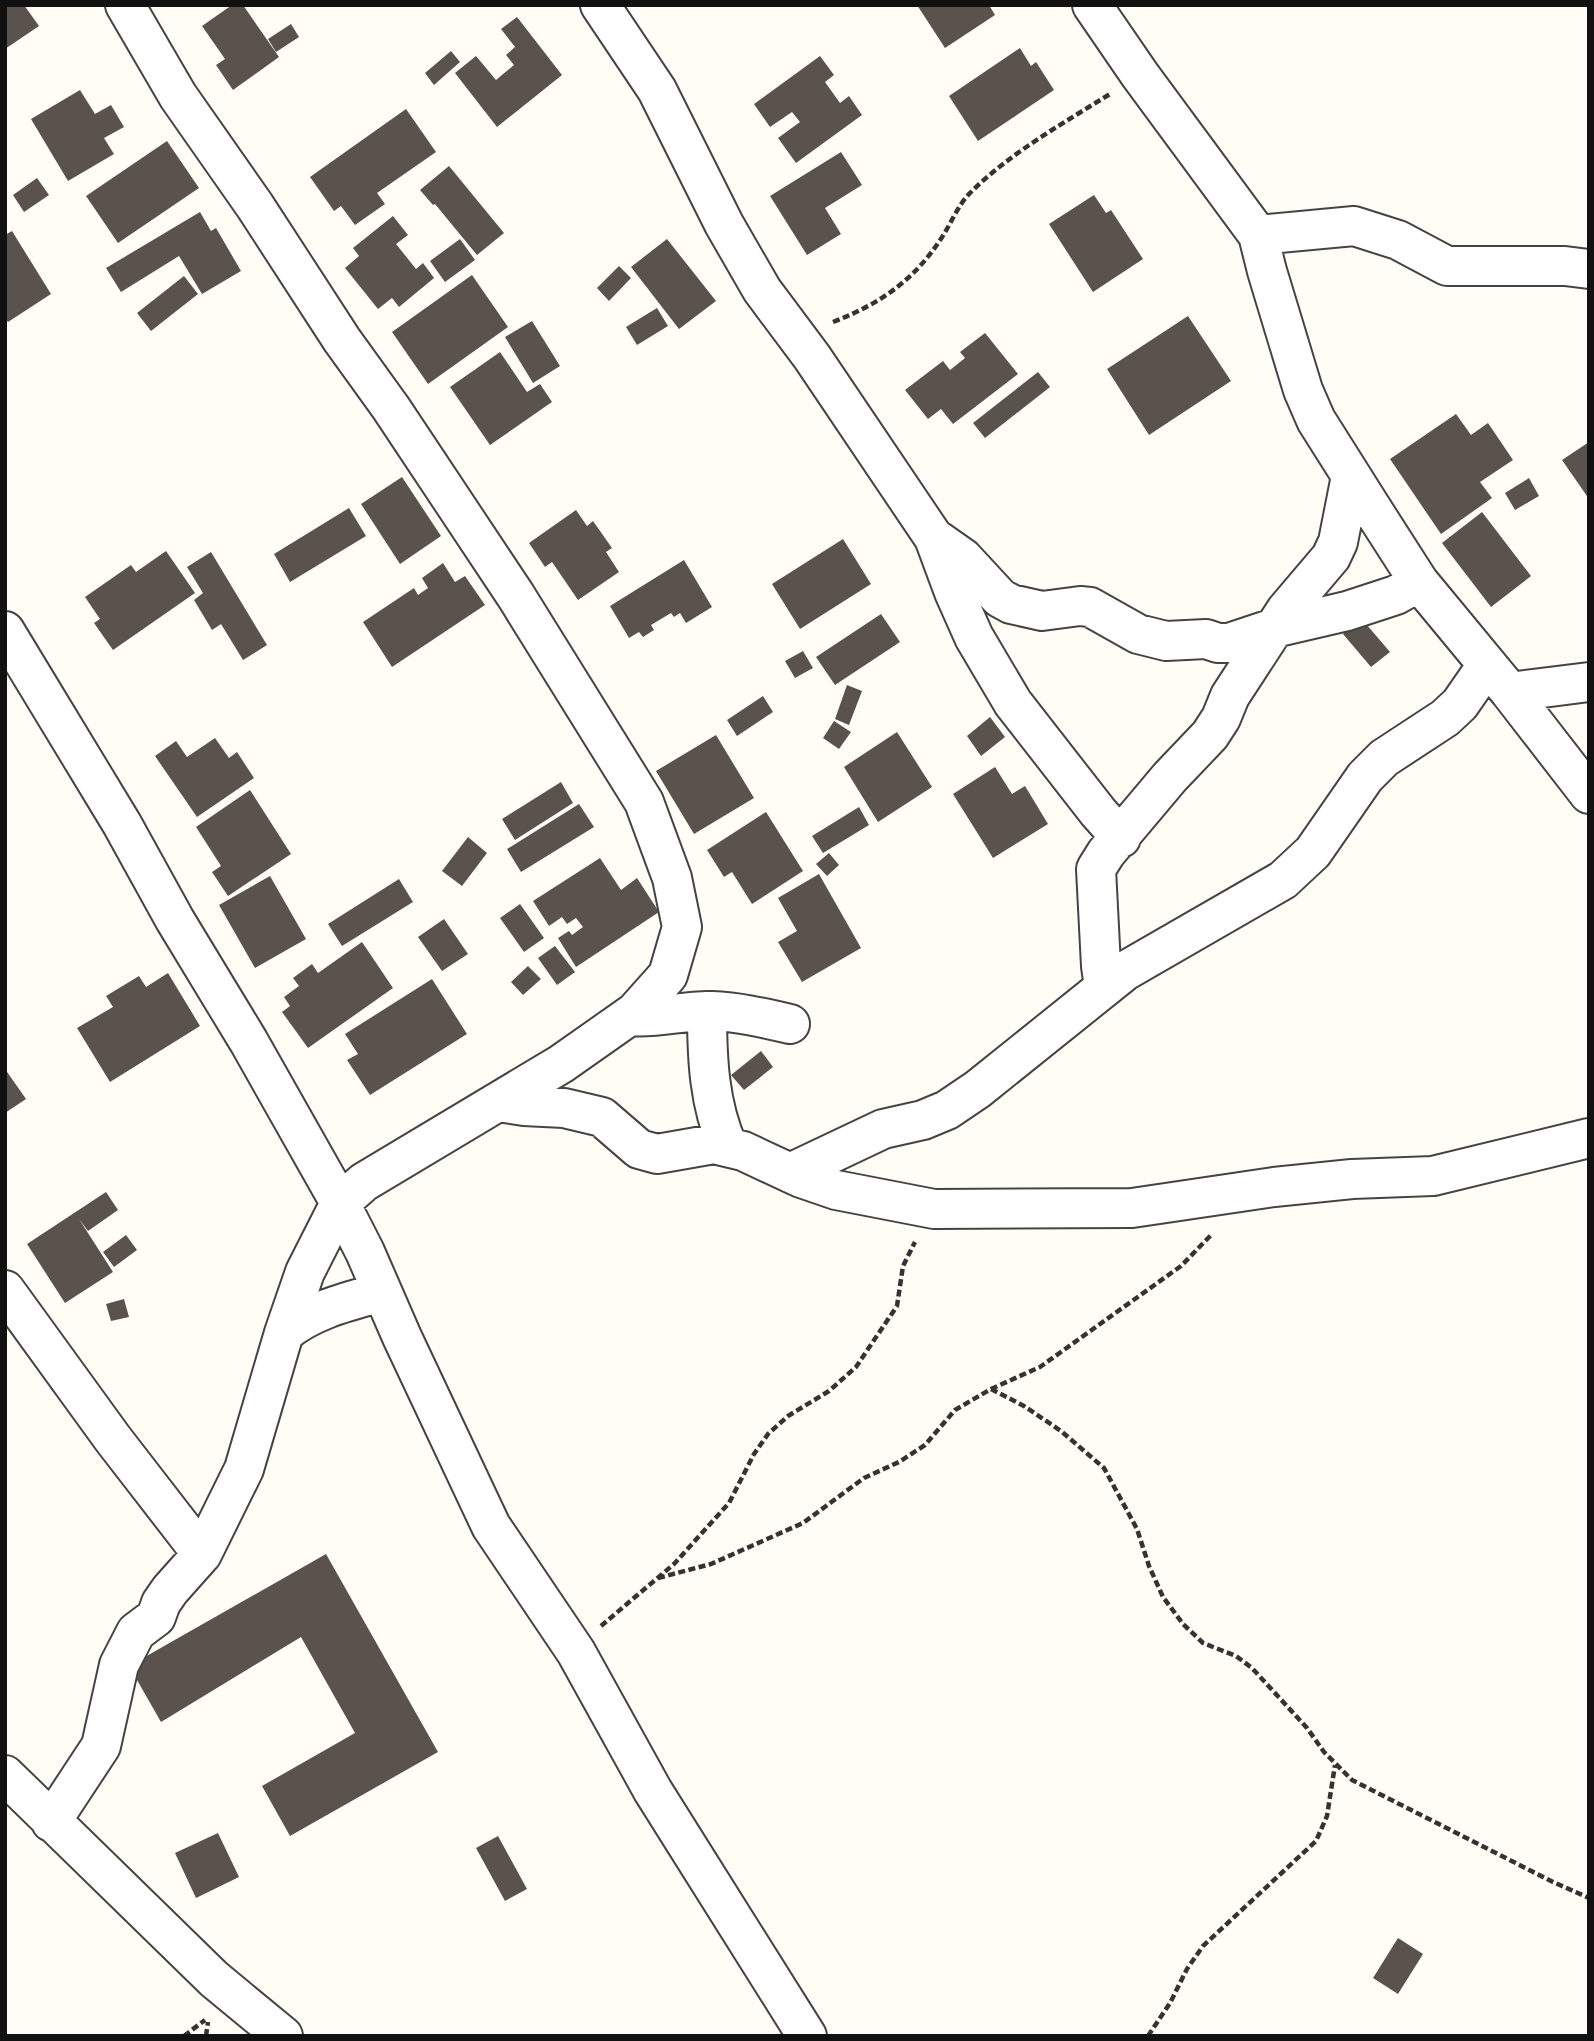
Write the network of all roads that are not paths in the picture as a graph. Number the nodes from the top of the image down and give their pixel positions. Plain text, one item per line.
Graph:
1 (125, 5) edge
2 (600, 5) edge
3 (1092, 5) edge
4 (1258, 235) junction
5 (1589, 270) edge
6 (1351, 475) junction
7 (934, 538) junction
8 (1419, 582) junction
9 (1274, 628) junction
10 (5, 631) edge
11 (1498, 678) junction
12 (1589, 682) edge
13 (1589, 794) edge
14 (1121, 838) junction
15 (1104, 987) junction
16 (708, 1012) junction
17 (629, 1016) junction
18 (790, 1024) dead end
19 (498, 1102) junction
20 (1589, 1138) edge
21 (728, 1147) junction
22 (790, 1173) junction
23 (340, 1203) junction
24 (5, 1290) edge
25 (382, 1292) junction
26 (284, 1333) junction
27 (202, 1554) junction
28 (5, 1775) edge
29 (51, 1822) junction
30 (283, 2036) edge
31 (807, 2036) edge

1 - 17 street
2 - 7 street
3 - 4 street
4 - 5 street
4 - 6 street
6 - 8 street
6 - 9 street
7 - 9 street
7 - 14 street
8 - 9 street
8 - 11 street
9 - 14 street
10 - 23 street
11 - 12 street
11 - 13 street
11 - 15 street
14 - 15 street
15 - 22 street
16 - 17 street
16 - 18 street
16 - 21 street
17 - 19 street
19 - 21 street
19 - 23 street
20 - 22 street
21 - 22 street
23 - 25 street
23 - 26 street
24 - 27 street
25 - 26 street
25 - 31 street
26 - 27 street
27 - 29 street
28 - 29 street
29 - 30 street

